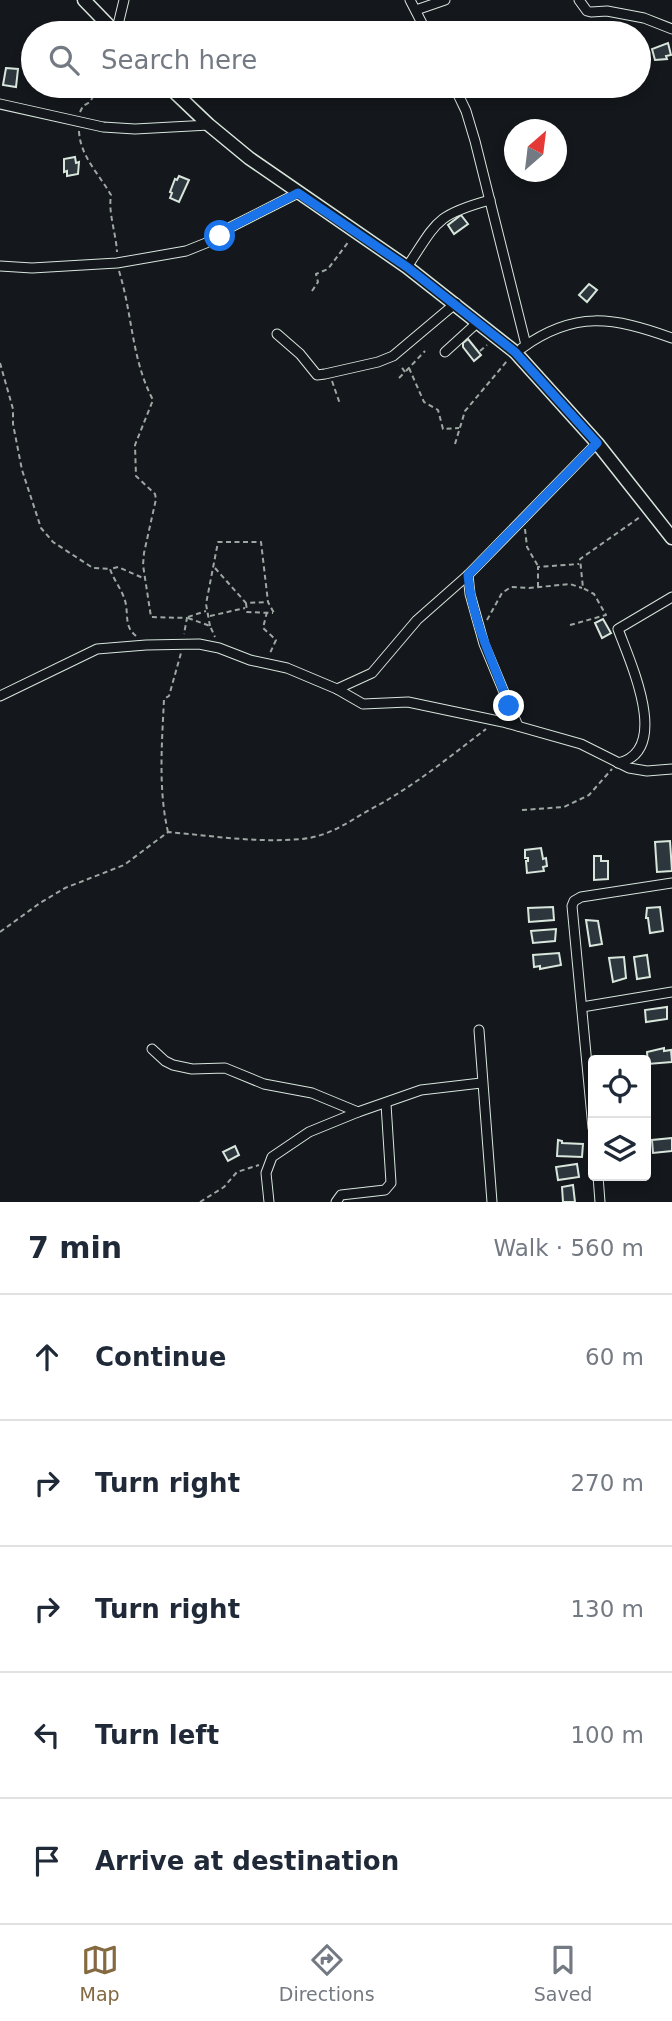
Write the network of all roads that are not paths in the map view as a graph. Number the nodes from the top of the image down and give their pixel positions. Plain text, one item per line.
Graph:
1 (84, 0) edge
2 (124, 0) edge
3 (410, 0) edge
4 (445, 0) edge
5 (579, 0) edge
6 (416, 10) junction
7 (104, 21) edge
8 (119, 21) edge
9 (422, 21) edge
10 (672, 29) edge
11 (181, 98) edge
12 (459, 98) edge
13 (0, 104) edge
14 (209, 125) junction
15 (298, 193) junction
16 (490, 200) junction
17 (0, 266) edge
18 (407, 267) junction
19 (456, 303) junction
20 (478, 322) junction
21 (277, 334) dead end
22 (672, 338) edge
23 (520, 349) junction
24 (445, 352) dead end
25 (597, 443) junction
26 (672, 538) edge
27 (468, 575) junction
28 (672, 597) edge
29 (337, 690) junction
30 (0, 696) edge
31 (518, 726) junction
32 (618, 764) junction
33 (672, 769) edge
34 (672, 883) edge
35 (672, 992) edge
36 (582, 1007) junction
37 (479, 1030) dead end
38 (152, 1049) dead end
39 (481, 1083) junction
40 (386, 1104) junction
41 (358, 1112) junction
42 (592, 1118) edge
43 (598, 1181) edge
44 (269, 1202) edge
45 (336, 1202) edge
46 (492, 1202) edge
47 (600, 1202) edge

1 - 7 street
2 - 8 street
3 - 6 street
4 - 6 street
5 - 10 street
6 - 9 street
11 - 14 street
12 - 16 street
13 - 14 street
14 - 15 street
15 - 17 street
15 - 18 street
16 - 18 street
16 - 23 street
18 - 19 street
19 - 20 street
19 - 21 street
20 - 23 street
20 - 24 street
22 - 23 street
23 - 25 street
25 - 26 street
25 - 27 street
27 - 29 street
27 - 31 street
28 - 32 street
29 - 30 street
29 - 31 street
31 - 32 street
32 - 33 street
34 - 36 street
35 - 36 street
36 - 42 street
37 - 39 street
38 - 41 street
39 - 40 street
39 - 46 street
40 - 41 street
40 - 45 street
41 - 44 street
43 - 47 street

